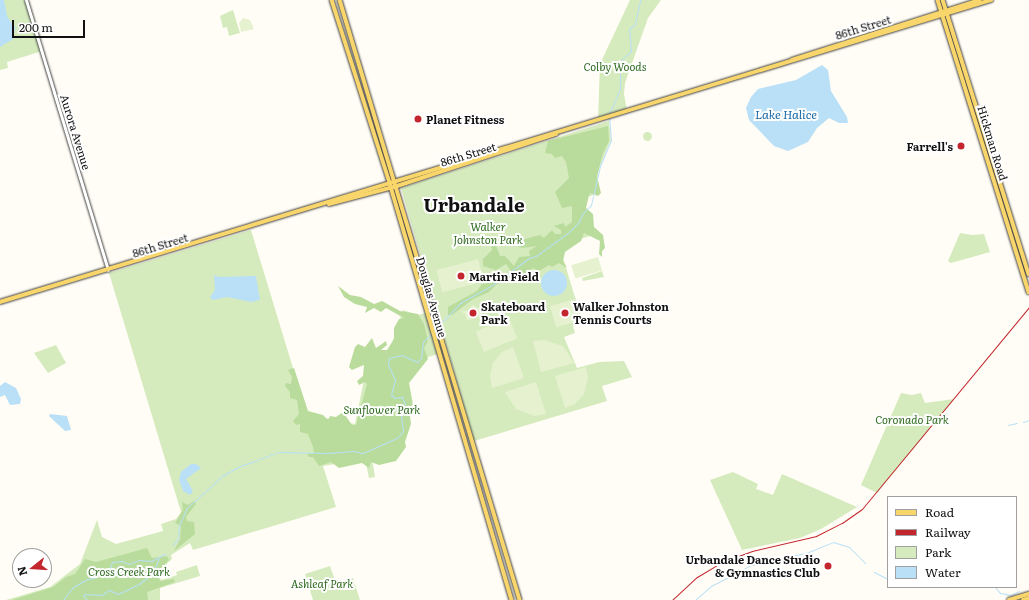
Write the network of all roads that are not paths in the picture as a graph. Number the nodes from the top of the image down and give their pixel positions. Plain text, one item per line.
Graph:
1 (26, 0) edge
2 (332, 0) edge
3 (340, 0) edge
4 (938, 0) edge
5 (943, 0) edge
6 (980, 0) edge
7 (991, 0) edge
8 (942, 12) junction
9 (947, 13) junction
10 (943, 16) junction
11 (791, 61) junction
12 (364, 101) junction
13 (376, 115) junction
14 (569, 129) junction
15 (396, 181) junction
16 (390, 182) junction
17 (397, 186) junction
18 (391, 188) junction
19 (324, 204) junction
20 (108, 270) junction
21 (1029, 274) edge
22 (1029, 292) edge
23 (0, 302) edge
24 (1029, 594) edge
25 (1029, 598) edge
26 (512, 600) edge
27 (520, 600) edge
28 (1009, 600) edge
29 (1023, 600) edge

1 - 20 street, Aurora Avenue
2 - 12 main road, Douglas Avenue
3 - 13 main road, Douglas Avenue
4 - 8 main road, Hickman Road
5 - 9 main road, Hickman Road
6 - 9 main road
7 - 9 main road
8 - 9 main road, 86th Street
8 - 10 main road, Hickman Road
8 - 11 main road, 86th Street
9 - 10 main road, 86th Street
9 - 21 main road, Hickman Road
10 - 11 main road, 86th Street
10 - 22 main road, Hickman Road
11 - 14 main road, 86th Street
12 - 13 main road
12 - 16 main road, Douglas Avenue
13 - 15 main road, Douglas Avenue
14 - 15 main road, 86th Street
14 - 17 main road, 86th Street
15 - 16 main road, 86th Street
15 - 17 main road, Douglas Avenue
16 - 18 main road, Douglas Avenue
16 - 19 main road, 86th Street
17 - 18 main road, 86th Street
17 - 27 main road, Douglas Avenue
18 - 19 main road, 86th Street
18 - 26 main road, Douglas Avenue
19 - 20 main road, 86th Street
20 - 23 main road, 86th Street
24 - 28 main road
25 - 29 main road

